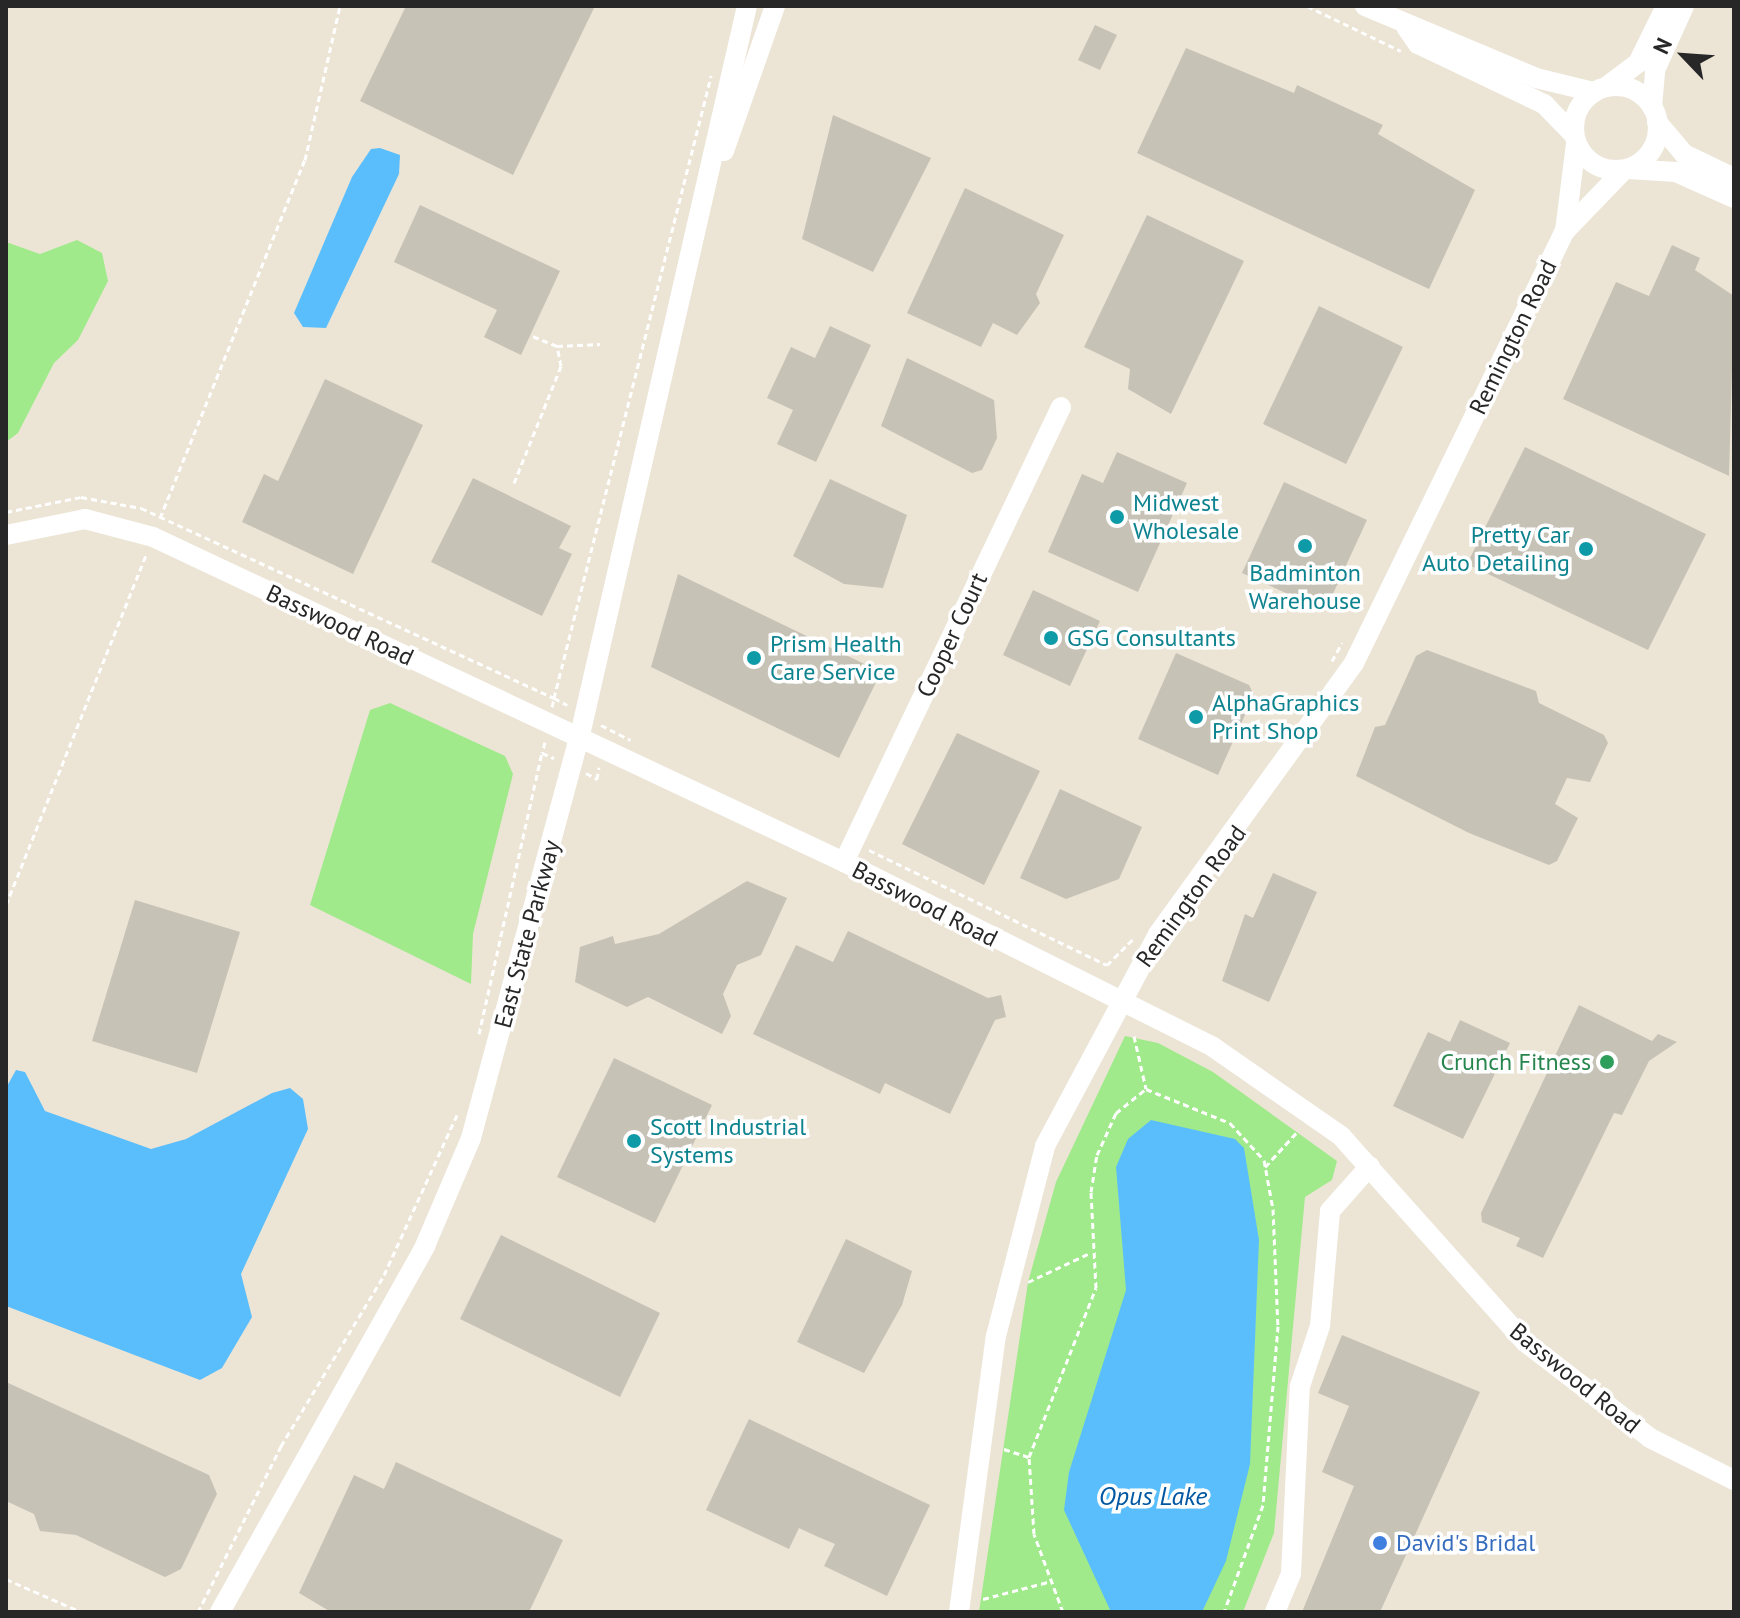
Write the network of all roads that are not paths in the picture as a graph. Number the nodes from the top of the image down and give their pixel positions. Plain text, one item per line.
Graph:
1 (747, 6) edge
2 (775, 6) edge
3 (1365, 6) edge
4 (1666, 6) edge
5 (1684, 6) edge
6 (1406, 27) junction
7 (1600, 90) junction
8 (1655, 115) junction
9 (1575, 139) junction
10 (1626, 169) junction
11 (1734, 178) edge
12 (1734, 198) edge
13 (702, 207) junction
14 (1565, 231) junction
15 (1061, 407) dead end
16 (6, 535) edge
17 (580, 735) junction
18 (844, 862) junction
19 (1116, 1002) junction
20 (1370, 1166) junction
21 (1734, 1480) edge
22 (220, 1612) edge
23 (959, 1612) edge
24 (1275, 1612) edge

1 - 13 street, East State Parkway
2 - 13 street, East State Parkway
3 - 6 street
4 - 7 street
5 - 8 street
6 - 7 street
6 - 9 street
7 - 8 street
7 - 9 street
8 - 10 street
8 - 11 street
9 - 10 street
9 - 14 street, Remington Road
10 - 12 street
10 - 14 street, Remington Road
13 - 17 street, East State Parkway
14 - 19 street, Remington Road
15 - 18 street, Cooper Court
16 - 17 street, Basswood Road
17 - 18 street, Basswood Road
17 - 22 street, East State Parkway
18 - 19 street, Basswood Road
19 - 20 street, Basswood Road
19 - 23 street, Remington Road
20 - 21 street, Basswood Road
20 - 24 street

